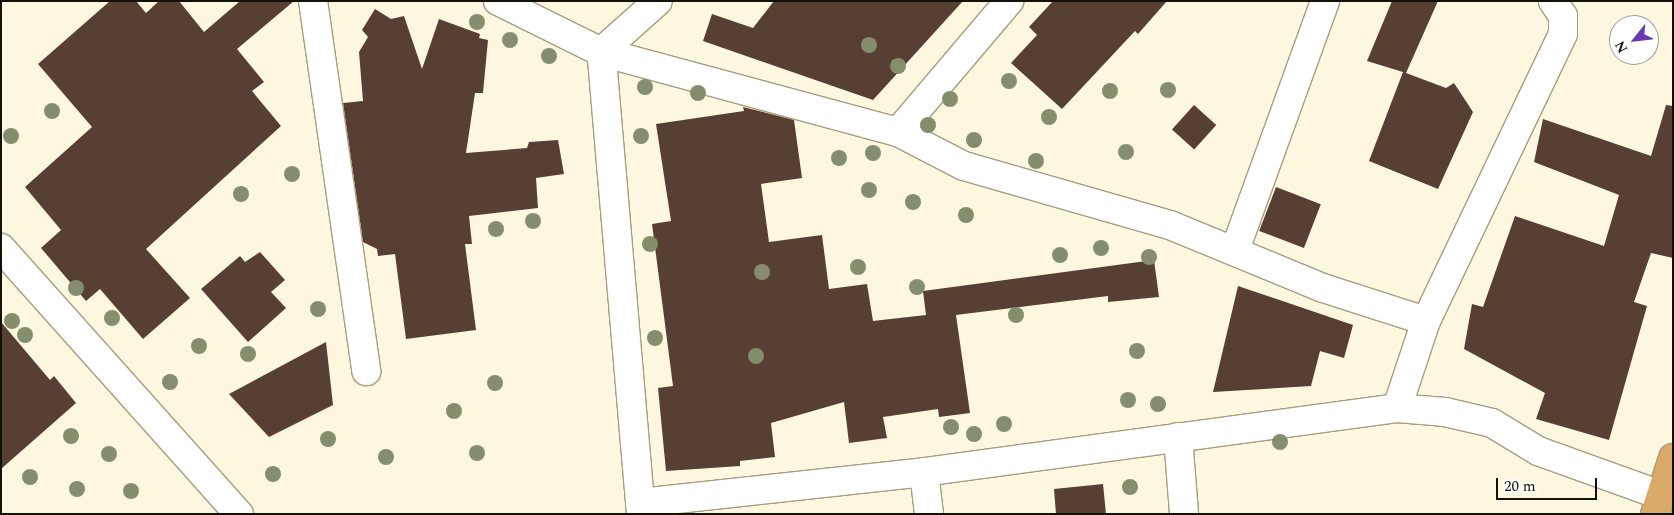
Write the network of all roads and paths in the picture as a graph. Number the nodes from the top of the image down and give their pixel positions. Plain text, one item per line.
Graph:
1 (313, 1) edge
2 (498, 1) edge
3 (658, 1) edge
4 (1009, 1) edge
5 (1325, 1) edge
6 (1553, 1) edge
7 (601, 52) junction
8 (898, 132) junction
9 (1, 248) edge
10 (1235, 250) junction
11 (1426, 321) junction
12 (366, 371) dead end
13 (1397, 408) junction
14 (1178, 437) junction
15 (1673, 458) edge
16 (924, 472) junction
17 (1658, 504) edge
18 (641, 508) edge
19 (239, 514) edge
20 (929, 514) edge
21 (1184, 514) edge

1 - 12 street
2 - 7 street
3 - 7 street
4 - 8 street
5 - 10 street
6 - 11 street
7 - 8 street
7 - 18 street
8 - 10 street
9 - 19 street
10 - 11 street
11 - 13 street
13 - 14 street
13 - 17 street
14 - 16 street
14 - 21 street
15 - 17 main road
16 - 18 street
16 - 20 street

